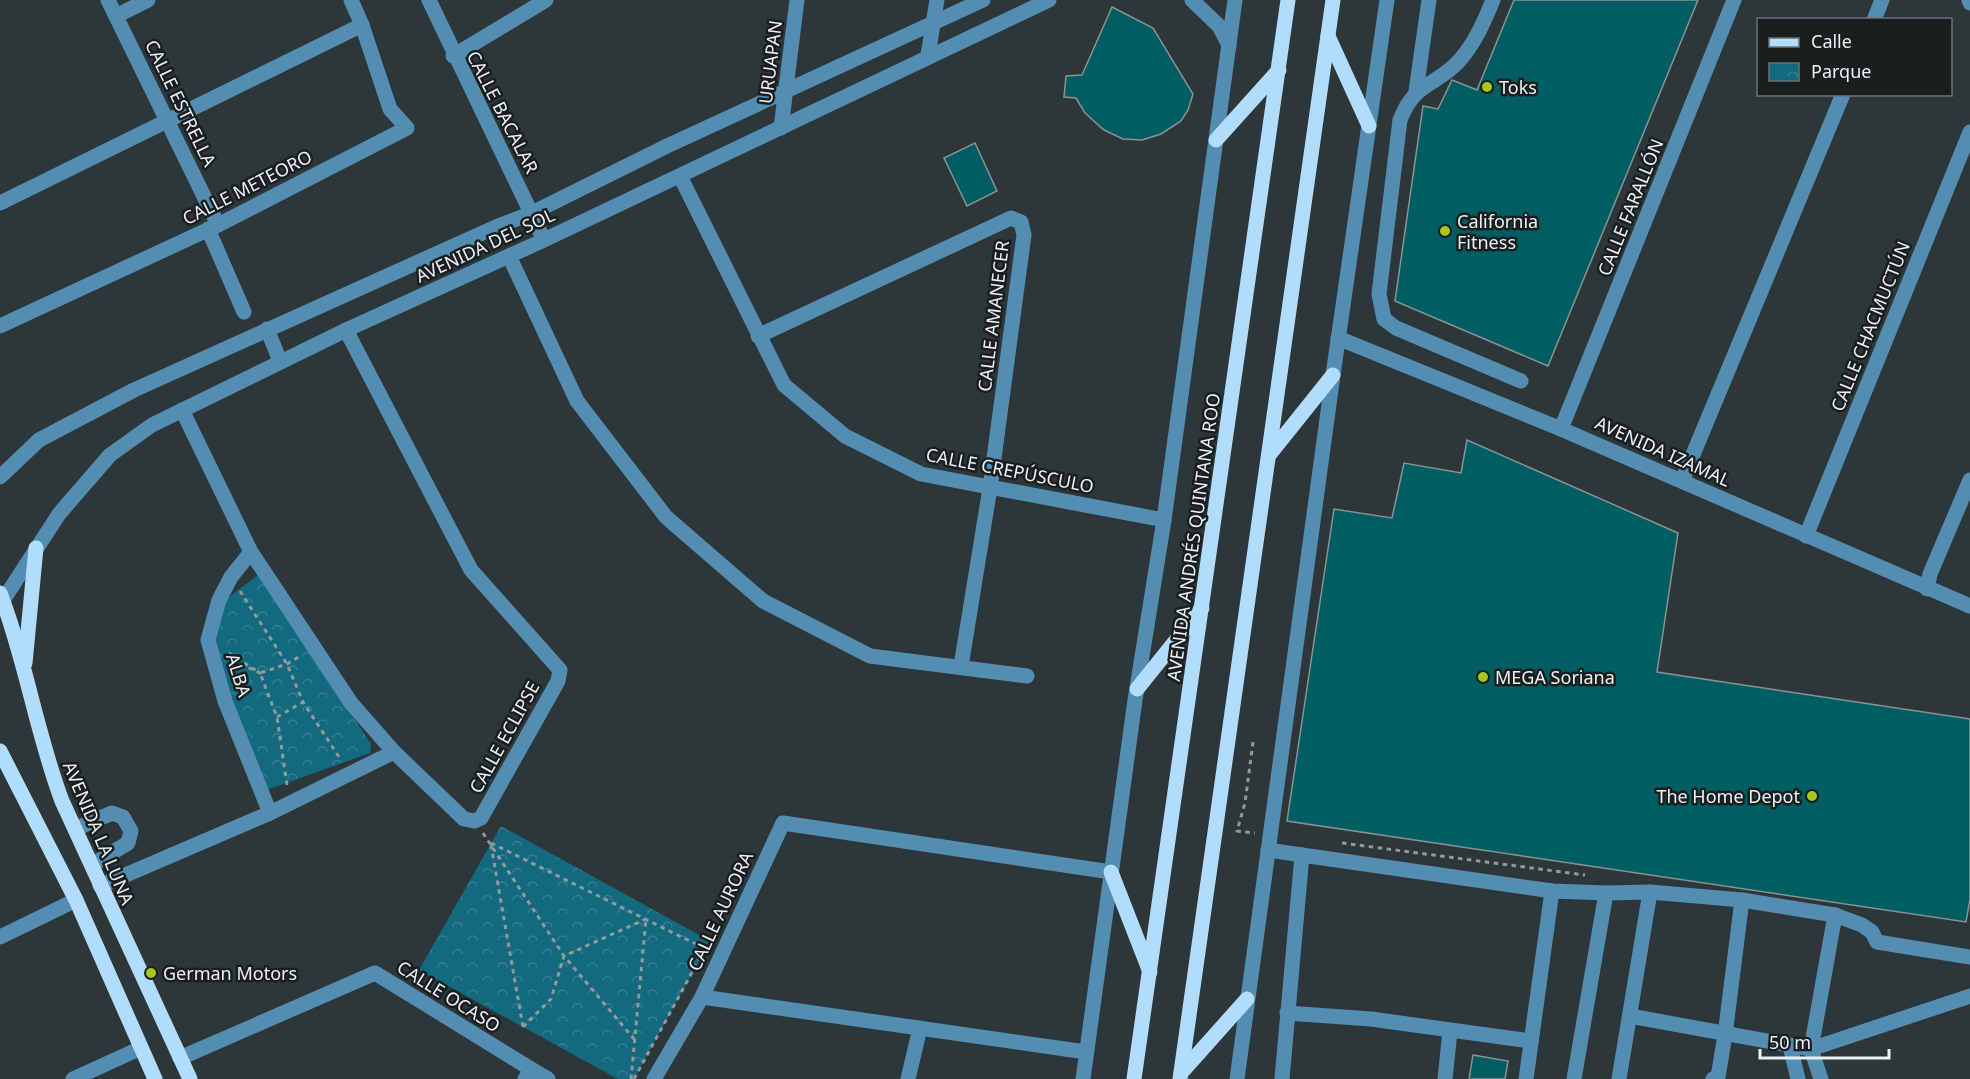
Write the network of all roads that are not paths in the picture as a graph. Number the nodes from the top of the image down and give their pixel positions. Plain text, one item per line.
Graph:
1 (108, 0) edge
2 (148, 0) edge
3 (351, 0) edge
4 (429, 0) edge
5 (546, 0) edge
6 (797, 0) edge
7 (937, 0) edge
8 (983, 0) edge
9 (1049, 0) edge
10 (1192, 0) edge
11 (1235, 0) edge
12 (1288, 0) edge
13 (1333, 0) edge
14 (1388, 0) edge
15 (1429, 0) edge
16 (1493, 0) edge
17 (1734, 0) edge
18 (1882, 0) edge
19 (116, 16) junction
20 (1875, 18) edge
21 (934, 24) junction
22 (362, 25) junction
23 (1328, 35) junction
24 (1229, 45) junction
25 (928, 55) junction
26 (453, 56) junction
27 (1279, 70) junction
28 (788, 89) junction
29 (1416, 91) junction
30 (1842, 96) edge
31 (168, 121) junction
32 (1369, 126) junction
33 (781, 128) junction
34 (1970, 132) edge
35 (1216, 140) junction
36 (680, 176) junction
37 (0, 203) edge
38 (532, 213) junction
39 (213, 227) junction
40 (544, 240) junction
41 (509, 256) junction
42 (243, 312) dead end
43 (0, 326) edge
44 (267, 329) junction
45 (346, 330) junction
46 (758, 336) junction
47 (1338, 338) junction
48 (280, 361) junction
49 (1333, 375) junction
50 (1521, 381) dead end
51 (182, 410) junction
52 (1561, 429) junction
53 (1267, 458) junction
54 (0, 477) edge
55 (1970, 480) edge
56 (1682, 481) junction
57 (990, 488) junction
58 (1164, 520) junction
59 (1806, 536) junction
60 (36, 548) junction
61 (251, 552) junction
62 (1927, 589) junction
63 (1, 600) edge
64 (1970, 606) edge
65 (1202, 608) junction
66 (961, 666) junction
67 (24, 672) junction
68 (1027, 676) dead end
69 (1137, 689) junction
70 (394, 752) junction
71 (2, 761) edge
72 (270, 813) junction
73 (75, 829) junction
74 (1269, 843) junction
75 (1302, 855) junction
76 (92, 865) junction
77 (1111, 872) junction
78 (100, 886) junction
79 (1552, 891) junction
80 (1650, 892) junction
81 (1606, 893) junction
82 (76, 900) junction
83 (1742, 900) junction
84 (1835, 915) junction
85 (0, 937) edge
86 (1970, 957) edge
87 (1150, 973) junction
88 (1970, 996) edge
89 (702, 997) junction
90 (1247, 999) junction
91 (1287, 1013) junction
92 (1630, 1016) junction
93 (920, 1028) junction
94 (1450, 1031) junction
95 (1725, 1035) junction
96 (1531, 1041) junction
97 (1790, 1046) junction
98 (141, 1048) junction
99 (1811, 1049) junction
100 (1086, 1052) junction
101 (180, 1058) junction
102 (528, 1074) edge
103 (1180, 1076) edge
104 (73, 1079) edge
105 (155, 1079) edge
106 (190, 1079) edge
107 (548, 1079) edge
108 (654, 1079) edge
109 (908, 1079) edge
110 (1083, 1079) edge
111 (1134, 1079) edge
112 (1237, 1079) edge
113 (1282, 1079) edge
114 (1445, 1079) edge
115 (1526, 1079) edge
116 (1574, 1079) edge
117 (1619, 1079) edge
118 (1713, 1079) edge
119 (1798, 1079) edge
120 (1821, 1079) edge

1 - 19 street, CALLE ESTRELLA
2 - 19 street
3 - 22 street, CALLE METEORO
4 - 26 street, CALLE BACALAR
5 - 26 street
6 - 28 street, URUAPAN
7 - 21 street
8 - 21 street, AVENIDA DEL SOL
9 - 25 street, AVENIDA DEL SOL
10 - 24 street
11 - 24 street, AVENIDA ANDRÉS QUINTANA ROO
12 - 27 main road, AVENIDA ANDRÉS QUINTANA ROO
13 - 23 main road
14 - 32 street
15 - 29 street
16 - 29 street
17 - 52 street, CALLE FARALLÓN
18 - 20 street
19 - 31 street, CALLE ESTRELLA
21 - 25 street
21 - 28 street, AVENIDA DEL SOL
22 - 31 street
22 - 39 street, CALLE METEORO
23 - 32 main road
23 - 53 main road
24 - 35 street, AVENIDA ANDRÉS QUINTANA ROO
25 - 33 street, AVENIDA DEL SOL
26 - 38 street, CALLE BACALAR
27 - 35 main road
27 - 65 main road, AVENIDA ANDRÉS QUINTANA ROO
28 - 33 street, URUAPAN
28 - 38 street, AVENIDA DEL SOL
29 - 50 street
30 - 56 street
31 - 37 street
31 - 39 street, CALLE ESTRELLA
32 - 47 street
33 - 36 street, AVENIDA DEL SOL
34 - 59 street, CALLE CHACMUCTÚN
35 - 58 street, AVENIDA ANDRÉS QUINTANA ROO
36 - 40 street, AVENIDA DEL SOL
36 - 46 street, CALLE CREPÚSCULO
38 - 40 street, CALLE BACALAR
38 - 44 street, AVENIDA DEL SOL
39 - 42 street, CALLE ESTRELLA
39 - 43 street, CALLE METEORO
40 - 41 street, AVENIDA DEL SOL
41 - 45 street, AVENIDA DEL SOL
41 - 66 street
44 - 48 street
44 - 54 street, AVENIDA DEL SOL
45 - 48 street, AVENIDA DEL SOL
45 - 70 street, CALLE ECLIPSE
46 - 57 street, CALLE CREPÚSCULO
46 - 57 street, CALLE AMANECER
47 - 49 street
47 - 52 street, AVENIDA IZAMAL
48 - 51 street, AVENIDA DEL SOL
49 - 53 main road
49 - 74 street
51 - 60 street, AVENIDA DEL SOL
51 - 61 street, CALLE ECLIPSE
52 - 56 street, AVENIDA IZAMAL
53 - 103 main road
55 - 62 street
56 - 59 street, AVENIDA IZAMAL
57 - 58 street, CALLE CREPÚSCULO
57 - 66 street, CALLE AMANECER
58 - 69 street, AVENIDA ANDRÉS QUINTANA ROO
59 - 62 street, AVENIDA IZAMAL
60 - 63 street, AVENIDA DEL SOL
60 - 67 main road
61 - 70 street, CALLE ECLIPSE
61 - 72 street, ALBA
62 - 64 street, AVENIDA IZAMAL
63 - 67 main road, AVENIDA LA LUNA
65 - 69 main road
65 - 87 main road, AVENIDA ANDRÉS QUINTANA ROO
66 - 68 street
67 - 73 main road, AVENIDA LA LUNA
69 - 77 street, AVENIDA ANDRÉS QUINTANA ROO
70 - 72 street
71 - 82 main road
72 - 78 street
73 - 76 main road, AVENIDA LA LUNA
73 - 76 street
74 - 75 street
74 - 90 street
75 - 79 street
75 - 91 street
76 - 78 main road, AVENIDA LA LUNA
77 - 87 main road
77 - 89 street, CALLE AURORA
77 - 100 street, AVENIDA ANDRÉS QUINTANA ROO
78 - 101 main road, AVENIDA LA LUNA
79 - 81 street
79 - 96 street
80 - 81 street
80 - 83 street
80 - 92 street
81 - 116 street
82 - 85 street
82 - 98 main road
83 - 84 street
83 - 95 street
84 - 86 street
84 - 99 street
87 - 111 main road, AVENIDA ANDRÉS QUINTANA ROO
88 - 99 street
89 - 93 street, CALLE AURORA
89 - 108 street
90 - 103 main road
90 - 112 street
91 - 94 street
91 - 113 street
92 - 95 street
92 - 117 street
93 - 100 street, CALLE AURORA
93 - 109 street
94 - 96 street
94 - 114 street
95 - 97 street
95 - 118 street
96 - 115 street
97 - 99 street
97 - 119 street
98 - 104 street
98 - 105 main road
99 - 120 street
100 - 110 street, AVENIDA ANDRÉS QUINTANA ROO
101 - 102 street, CALLE OCASO
101 - 106 main road, AVENIDA LA LUNA
102 - 107 street, CALLE OCASO

